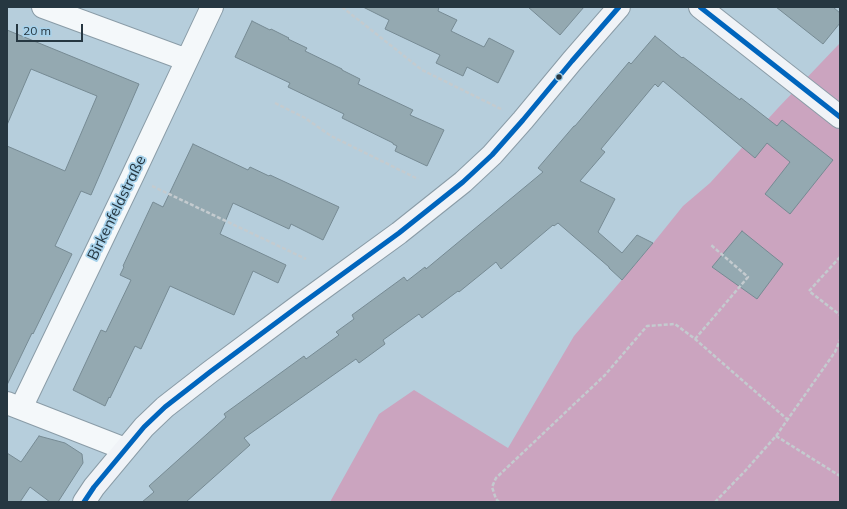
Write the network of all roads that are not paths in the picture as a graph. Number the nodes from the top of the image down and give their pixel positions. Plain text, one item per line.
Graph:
1 (43, 7) edge
2 (212, 7) edge
3 (619, 7) edge
4 (700, 7) edge
5 (187, 60) junction
6 (840, 116) edge
7 (14, 405) edge
8 (125, 449) junction
9 (84, 502) edge

1 - 5 street
2 - 5 street, Birkenfeldstraße
3 - 8 street
4 - 6 street
5 - 7 street, Birkenfeldstraße
7 - 8 street
8 - 9 street

